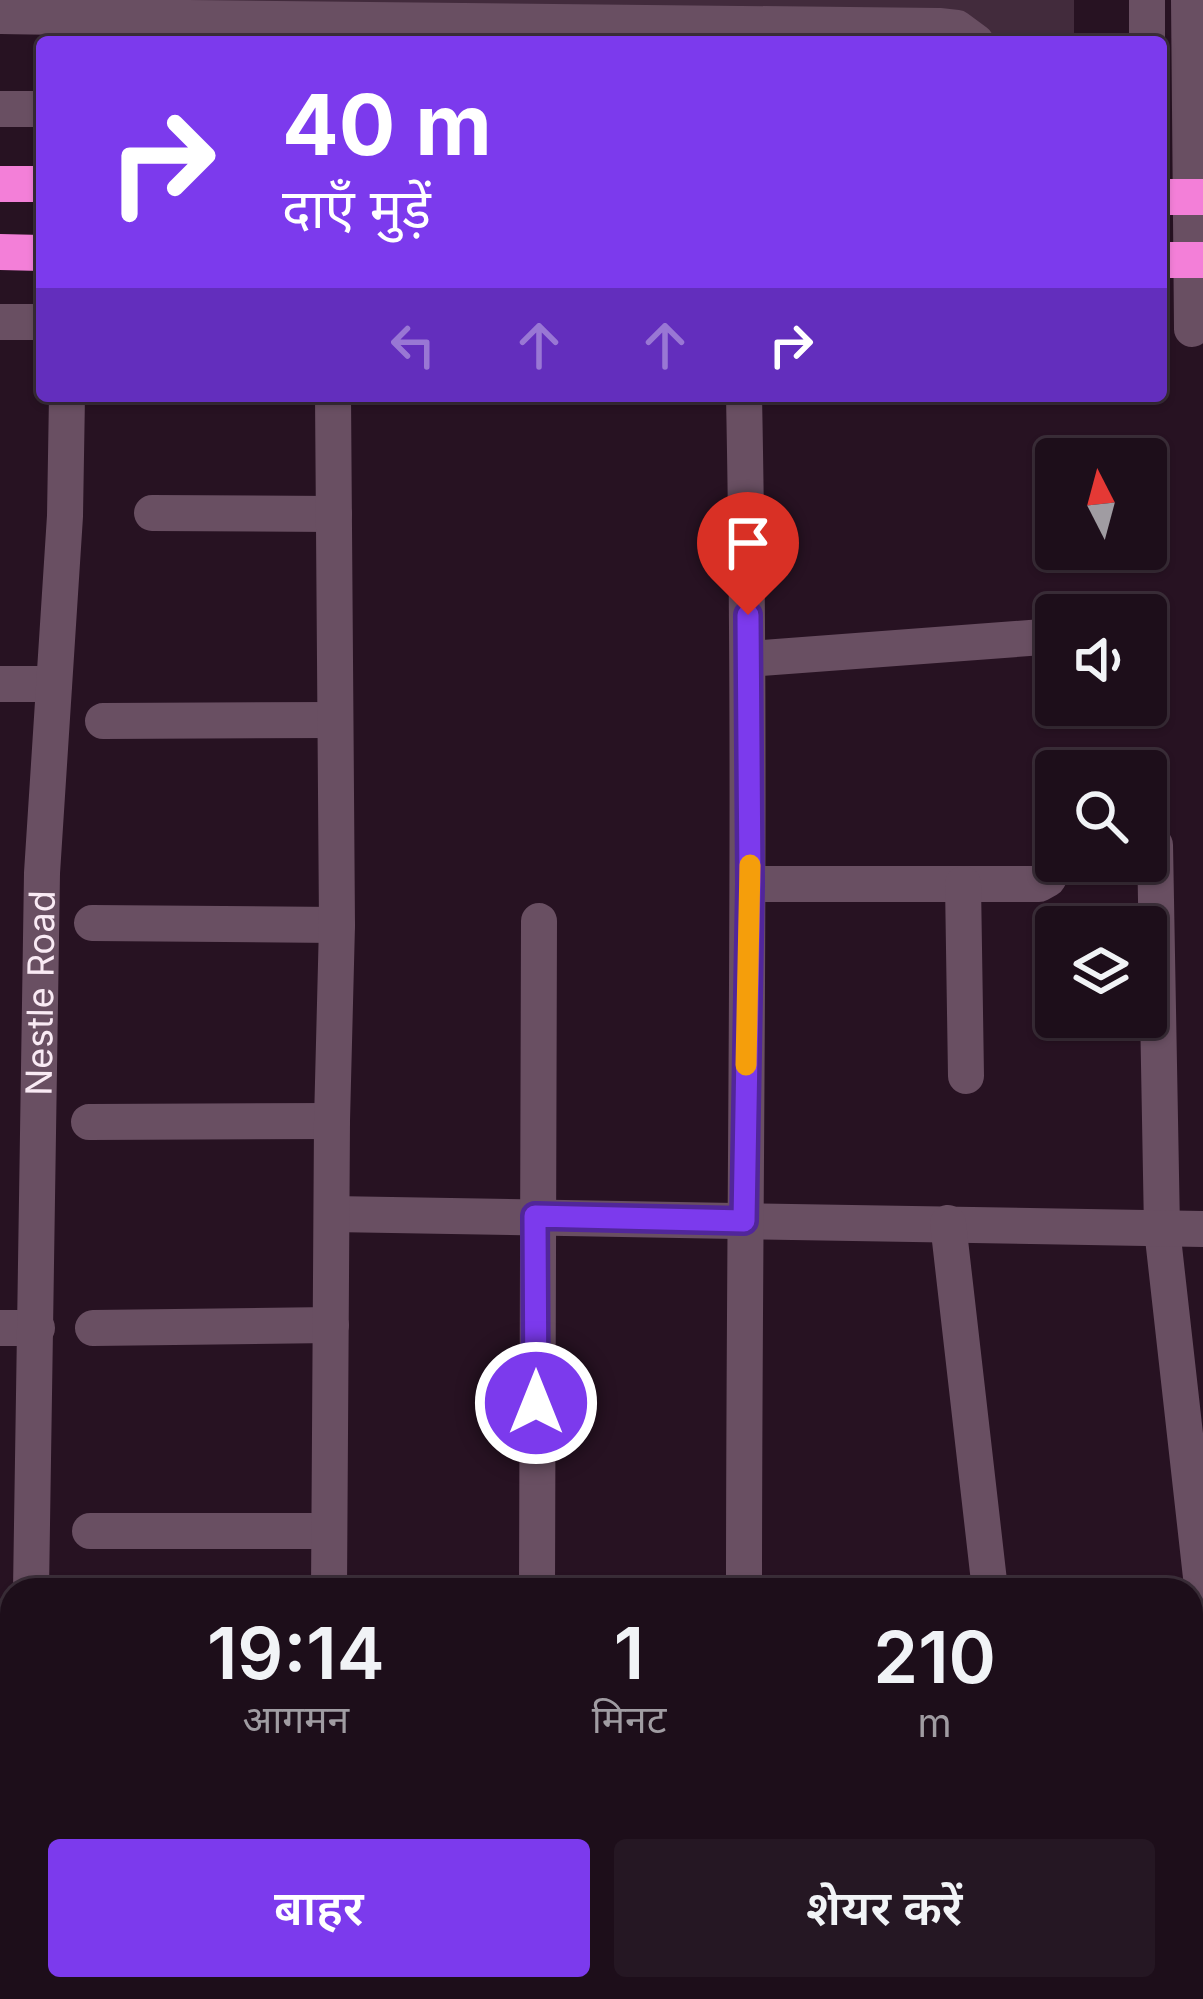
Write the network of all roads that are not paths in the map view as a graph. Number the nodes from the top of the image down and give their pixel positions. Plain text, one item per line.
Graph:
1 (1147, 0) edge
2 (1189, 0) edge
3 (0, 16) edge
4 (968, 36) edge
5 (1147, 36) edge
6 (1184, 54) edge
7 (0, 109) edge
8 (36, 109) edge
9 (1184, 116) edge
10 (0, 184) edge
11 (36, 184) edge
12 (1167, 197) edge
13 (1203, 197) edge
14 (0, 252) edge
15 (36, 253) edge
16 (1167, 260) edge
17 (1203, 260) edge
18 (0, 322) edge
19 (36, 322) edge
20 (1185, 329) edge
21 (67, 402) edge
22 (333, 402) edge
23 (744, 402) edge
24 (152, 513) dead end
25 (334, 514) junction
26 (1035, 638) edge
27 (749, 659) junction
28 (0, 684) edge
29 (54, 684) junction
30 (103, 721) dead end
31 (333, 721) junction
32 (1043, 882) edge
33 (1155, 882) edge
34 (750, 884) junction
35 (964, 884) junction
36 (538, 921) dead end
37 (92, 922) dead end
38 (337, 925) junction
39 (966, 1076) dead end
40 (332, 1121) junction
41 (89, 1122) dead end
42 (332, 1214) junction
43 (535, 1216) junction
44 (744, 1221) junction
45 (948, 1223) junction
46 (1162, 1229) junction
47 (1203, 1229) edge
48 (332, 1325) junction
49 (0, 1328) edge
50 (37, 1328) junction
51 (93, 1328) dead end
52 (90, 1531) dead end
53 (329, 1531) junction
54 (31, 1578) edge
55 (329, 1578) edge
56 (537, 1578) edge
57 (744, 1578) edge
58 (989, 1578) edge
59 (1201, 1578) edge

1 - 5 street
2 - 6 street
3 - 4 street
6 - 9 street
7 - 8 street
9 - 20 street
10 - 11 highway
12 - 13 highway
14 - 15 highway
16 - 17 highway
18 - 19 street
21 - 29 street, Nestle Road
22 - 25 street
23 - 27 street
24 - 25 street
25 - 31 street
26 - 27 street
27 - 34 street
28 - 29 street
29 - 50 street, Nestle Road
30 - 31 street
31 - 38 street
32 - 35 street
33 - 46 street
34 - 35 street
34 - 44 street
35 - 39 street
36 - 43 street
37 - 38 street
38 - 40 street
40 - 41 street
40 - 42 street
42 - 43 street
42 - 48 street
43 - 44 street
43 - 56 street
44 - 45 street
44 - 57 street
45 - 46 street
45 - 58 street
46 - 47 street
46 - 59 street
48 - 51 street
48 - 53 street
49 - 50 street
50 - 54 street, Nestle Road
52 - 53 street
53 - 55 street

